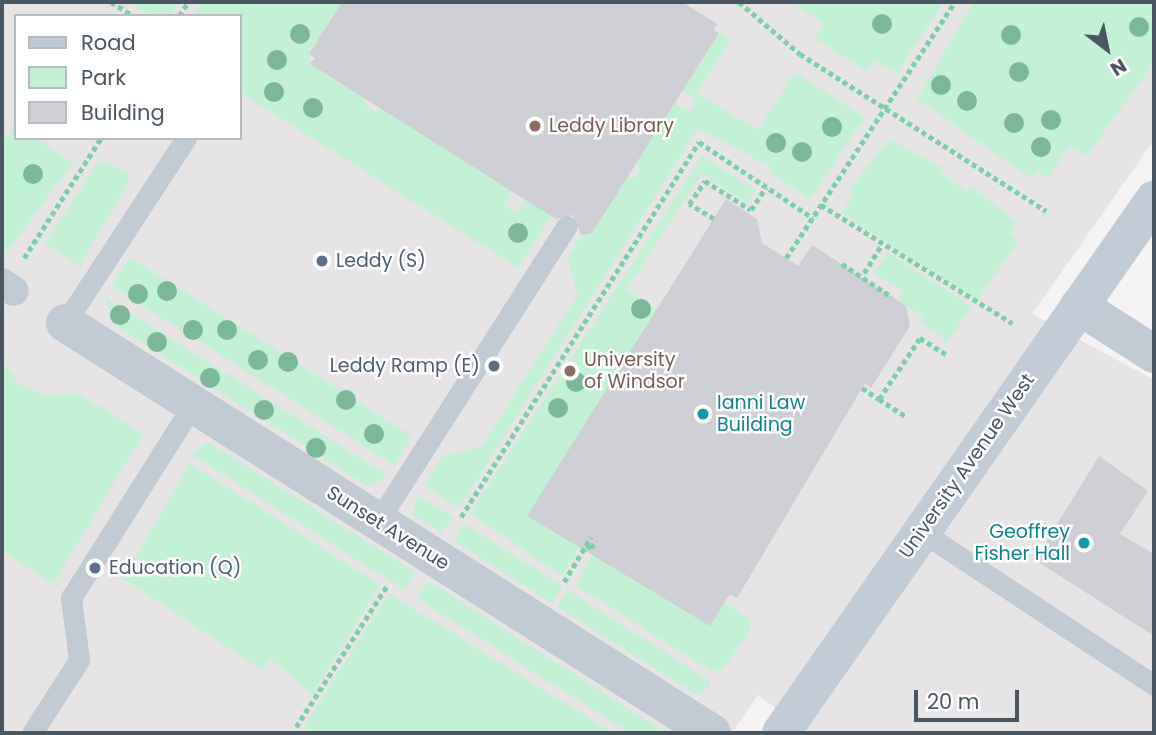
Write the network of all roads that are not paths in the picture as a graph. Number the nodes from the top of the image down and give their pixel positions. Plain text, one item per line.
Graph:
1 (186, 140) edge
2 (1154, 200) edge
3 (567, 226) dead end
4 (1079, 306) junction
5 (65, 323) joint
6 (1154, 354) edge
7 (193, 404) junction
8 (378, 522) junction
9 (922, 533) junction
10 (1154, 685) edge
11 (32, 733) edge
12 (712, 733) edge
13 (781, 733) edge

1 - 5 lane
2 - 4 main road, University Avenue West
3 - 8 lane
4 - 6 street
4 - 9 main road, University Avenue West
5 - 7 street, Sunset Avenue
7 - 8 street, Sunset Avenue
7 - 11 lane
8 - 12 street, Sunset Avenue
9 - 10 lane
9 - 13 main road, University Avenue West

